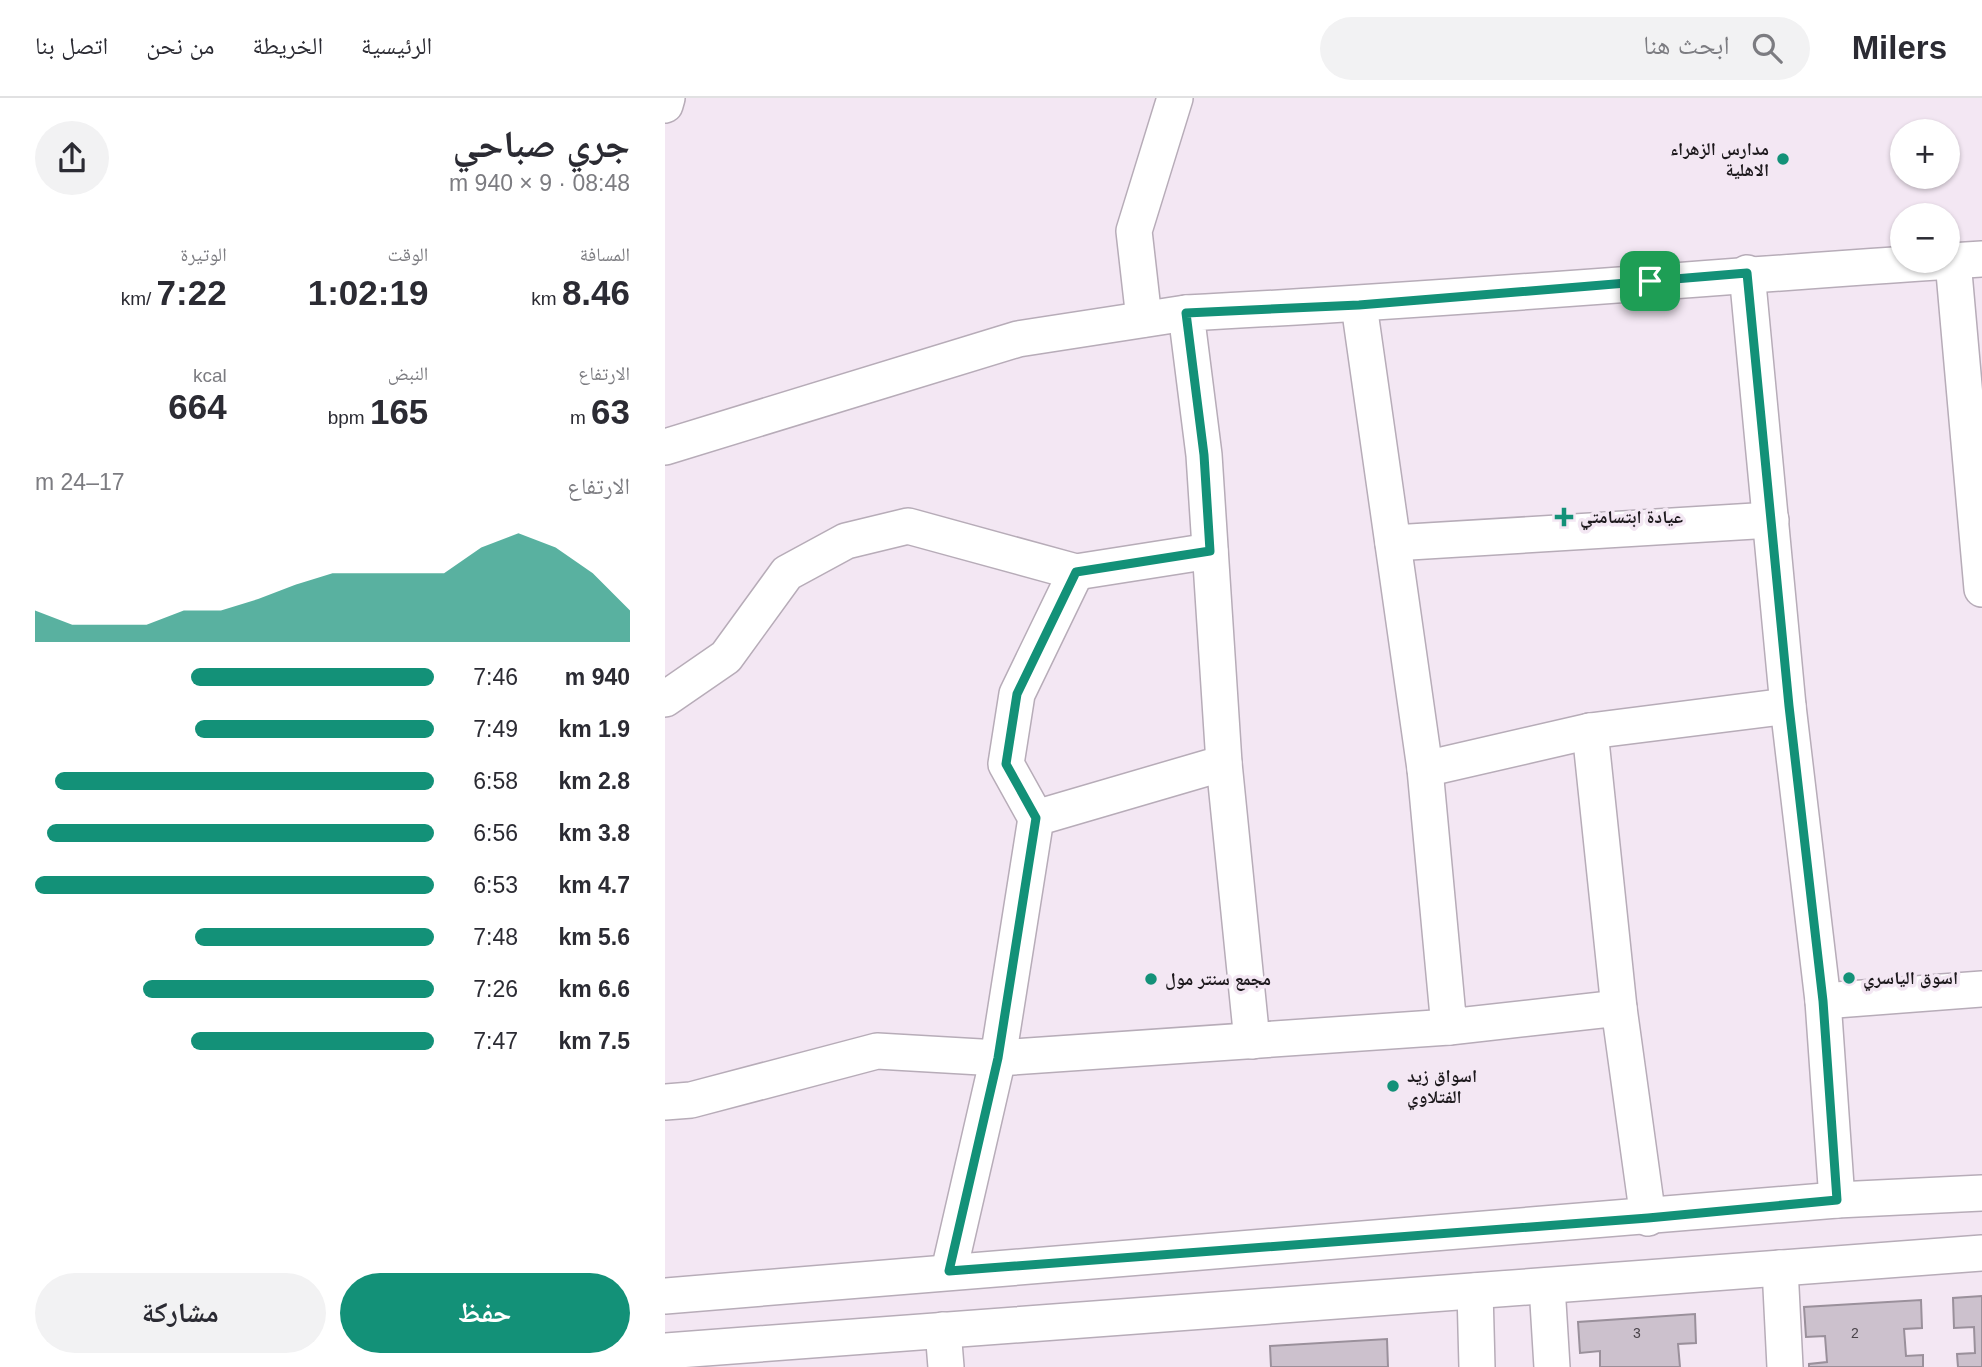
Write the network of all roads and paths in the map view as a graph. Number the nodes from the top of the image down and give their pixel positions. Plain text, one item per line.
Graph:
1 (667, 98) edge
2 (1175, 98) edge
3 (665, 105) edge
4 (1967, 260) edge
5 (1747, 273) junction
6 (1359, 305) junction
7 (1186, 313) junction
8 (1144, 319) junction
9 (665, 447) edge
10 (1978, 498) edge
11 (1770, 520) junction
12 (1393, 542) junction
13 (1210, 551) junction
14 (1076, 572) junction
15 (1982, 589) edge
16 (665, 699) edge
17 (1789, 706) junction
18 (1590, 731) junction
19 (1224, 763) junction
20 (1425, 769) junction
21 (1036, 818) junction
22 (1982, 989) edge
23 (1823, 1001) junction
24 (1619, 1008) junction
25 (1449, 1027) junction
26 (1252, 1041) junction
27 (998, 1058) junction
28 (665, 1102) edge
29 (1982, 1193) edge
30 (1837, 1200) junction
31 (1648, 1218) junction
32 (1982, 1253) edge
33 (1780, 1268) junction
34 (949, 1271) junction
35 (1547, 1286) junction
36 (1475, 1291) junction
37 (665, 1296) edge
38 (943, 1331) junction
39 (672, 1356) edge
40 (746, 1356) edge
41 (946, 1367) edge
42 (1477, 1367) edge
43 (1552, 1367) edge
44 (1785, 1367) edge

1 - 3 street
2 - 8 street
4 - 5 street
4 - 10 street
5 - 6 street
5 - 11 street
6 - 7 street
6 - 12 street
7 - 8 street
7 - 13 street
8 - 9 street
10 - 15 street
11 - 12 street
11 - 17 street
12 - 20 street
13 - 14 street
13 - 19 street
14 - 16 street
14 - 21 street
17 - 18 street
17 - 23 street
18 - 20 street
18 - 24 street
19 - 21 street
19 - 26 street
20 - 25 street
21 - 27 street
22 - 23 street
23 - 30 street
24 - 25 street
24 - 31 street
25 - 26 street
26 - 27 street
27 - 28 street
27 - 34 street
29 - 30 street
30 - 31 street
31 - 34 street
32 - 33 street
33 - 35 street
33 - 44 street
34 - 37 street
35 - 36 street
35 - 43 street
36 - 38 street
36 - 42 street
38 - 40 street
38 - 41 street
39 - 40 street

